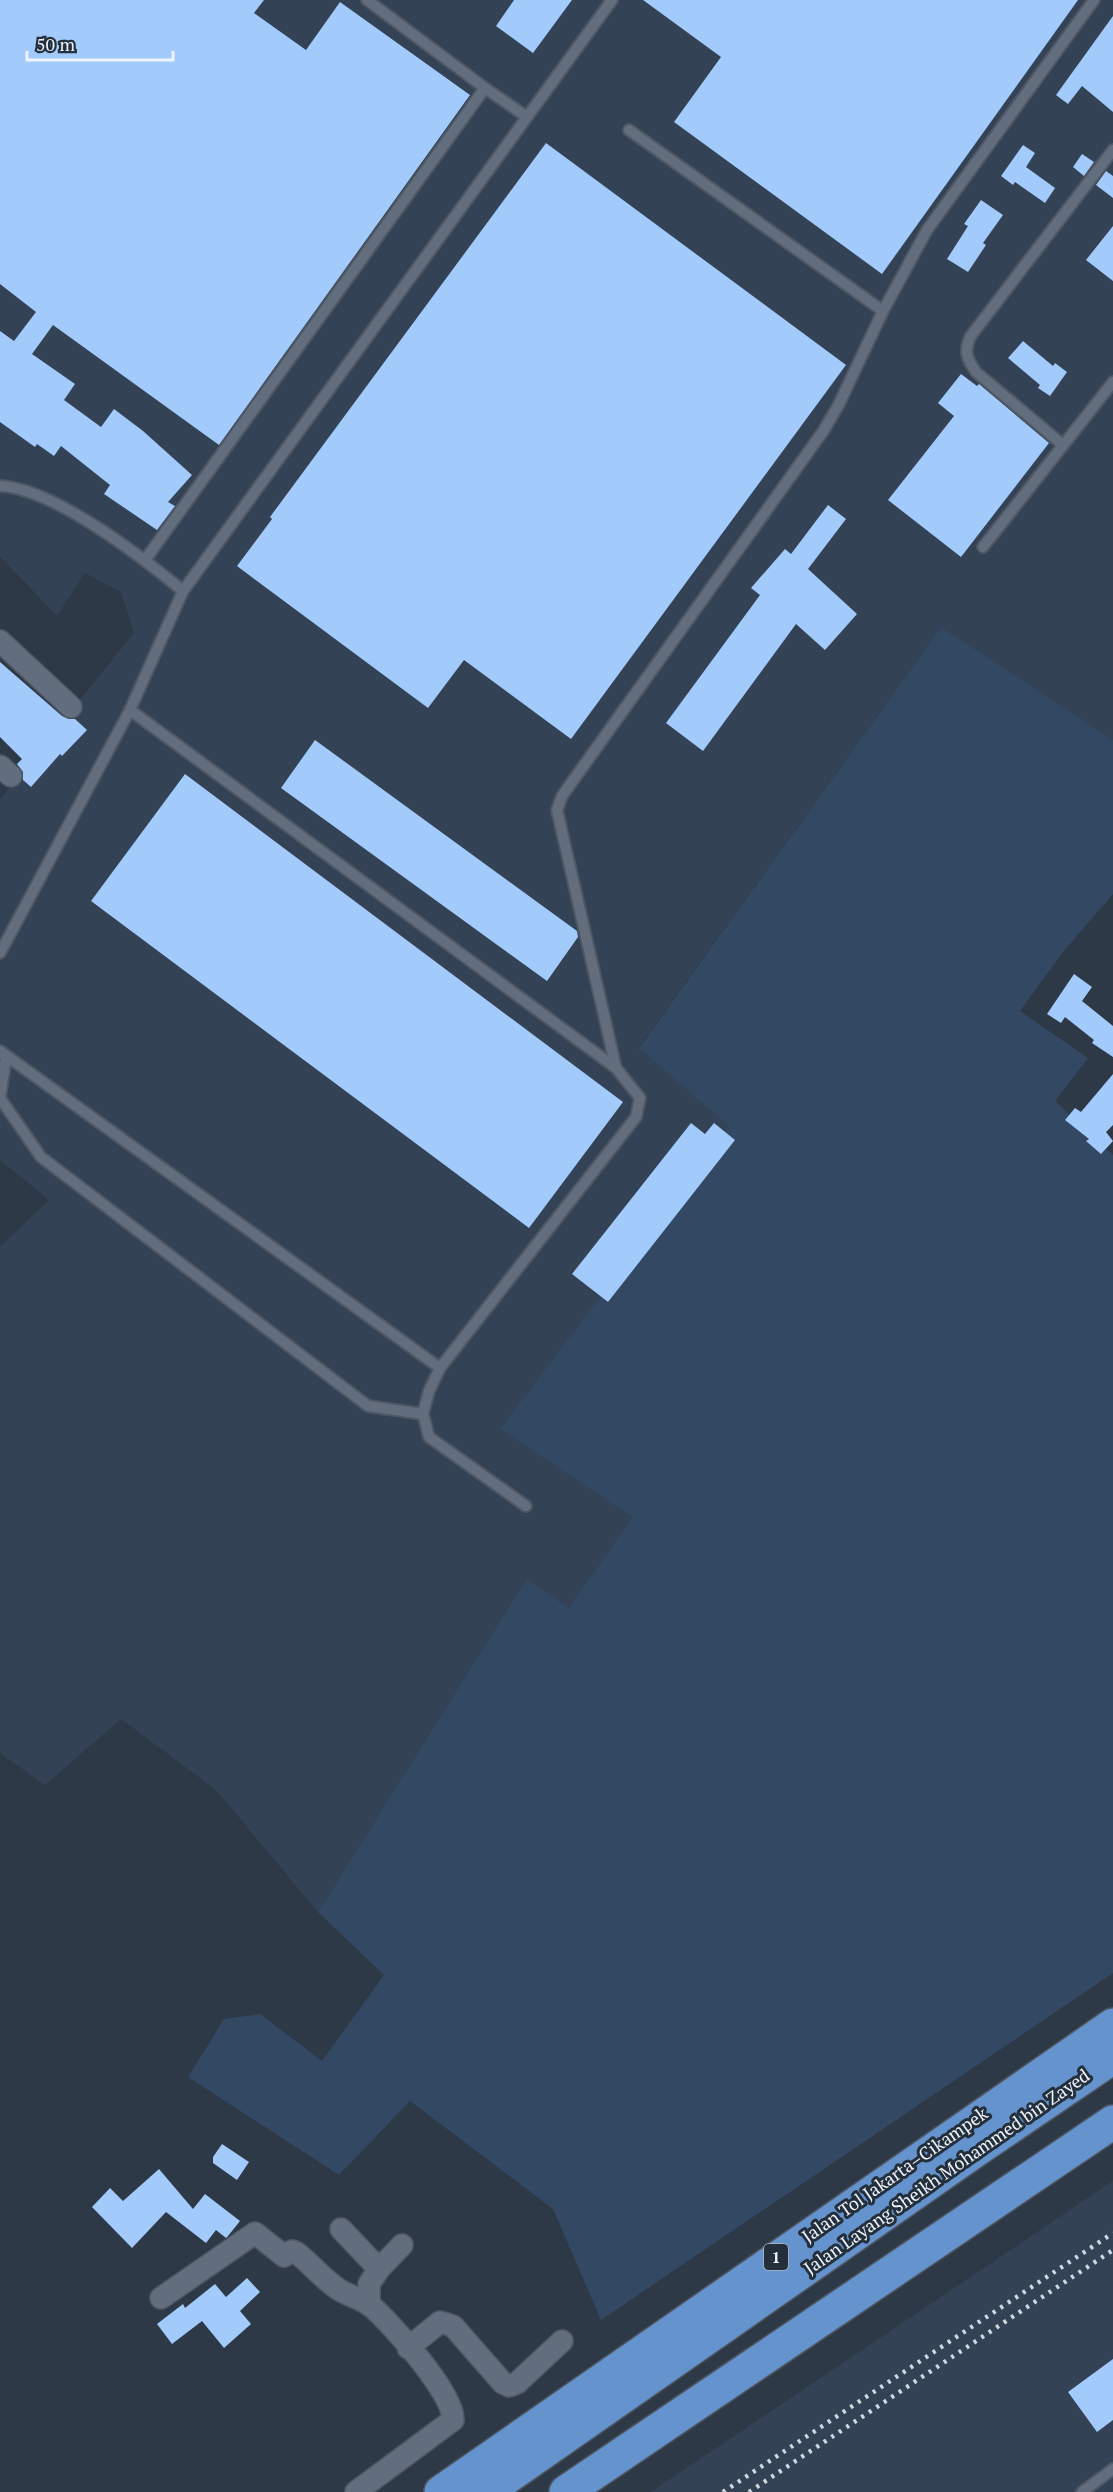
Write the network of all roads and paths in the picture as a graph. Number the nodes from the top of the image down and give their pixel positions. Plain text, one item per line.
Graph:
1 (367, 0) edge
2 (612, 0) edge
3 (1094, 0) edge
4 (486, 88) junction
5 (527, 117) junction
6 (629, 129) dead end
7 (1113, 150) edge
8 (883, 311) junction
9 (1113, 382) edge
10 (1063, 445) junction
11 (0, 486) edge
12 (983, 548) dead end
13 (145, 560) junction
14 (183, 591) junction
15 (0, 641) edge
16 (71, 707) dead end
17 (130, 710) junction
18 (0, 953) edge
19 (3, 1054) edge
20 (616, 1068) junction
21 (440, 1368) junction
22 (423, 1414) junction
23 (526, 1506) dead end
24 (1113, 2025) edge
25 (1113, 2057) edge
26 (1113, 2082) edge
27 (1113, 2122) edge
28 (341, 2229) dead end
29 (402, 2245) dead end
30 (379, 2269) junction
31 (162, 2298) dead end
32 (369, 2305) junction
33 (562, 2341) dead end
34 (408, 2348) junction
35 (1113, 2469) edge
36 (356, 2492) edge
37 (441, 2492) edge
38 (486, 2492) edge
39 (518, 2492) edge
40 (566, 2492) edge
41 (1082, 2492) edge

1 - 4 lane
2 - 5 lane
3 - 8 lane
4 - 5 lane
4 - 13 lane
5 - 14 lane
6 - 8 lane
7 - 10 lane
8 - 20 lane
9 - 10 lane
10 - 12 lane
11 - 13 lane
13 - 14 lane
14 - 17 lane
15 - 16 street
17 - 18 lane
17 - 20 lane
19 - 21 lane
19 - 22 lane
20 - 21 lane
21 - 22 lane
22 - 23 lane
24 - 37 highway, Jalan Tol Jakarta–Cikampek / 1
25 - 38 highway, Jalan Layang Sheikh Mohammed bin Zayed / 1
26 - 39 highway, Jalan Layang Sheikh Mohammed bin Zayed / 1
27 - 40 highway
28 - 30 street
29 - 30 street
30 - 32 street
31 - 32 street
32 - 34 street
33 - 34 street
34 - 36 street
35 - 41 lane

